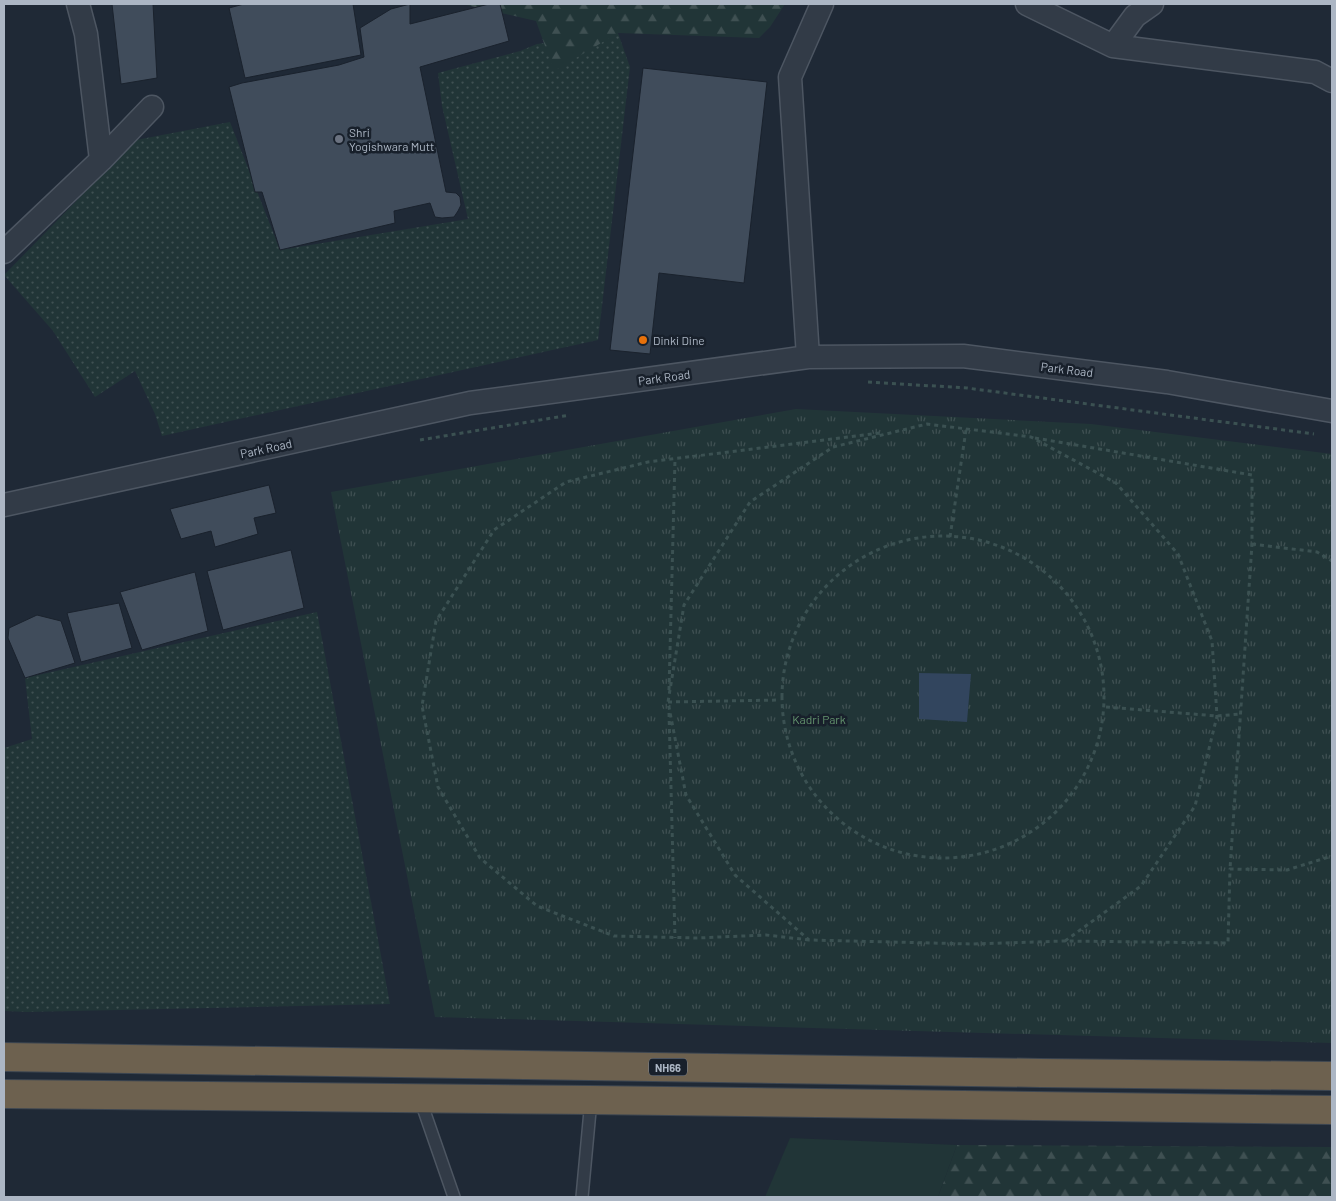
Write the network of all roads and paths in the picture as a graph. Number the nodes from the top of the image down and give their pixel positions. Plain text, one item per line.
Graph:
1 (78, 4) edge
2 (822, 4) edge
3 (1026, 4) edge
4 (1152, 4) edge
5 (1113, 46) junction
6 (1332, 81) edge
7 (152, 107) dead end
8 (101, 160) junction
9 (4, 252) edge
10 (808, 357) junction
11 (863, 382) dead end
12 (1332, 411) edge
13 (579, 414) dead end
14 (966, 430) junction
15 (896, 431) junction
16 (1322, 435) dead end
17 (1031, 437) junction
18 (412, 442) dead end
19 (675, 459) junction
20 (4, 505) edge
21 (950, 538) junction
22 (1252, 544) junction
23 (1332, 560) edge
24 (780, 700) junction
25 (668, 702) junction
26 (1106, 707) junction
27 (1241, 714) junction
28 (1217, 716) junction
29 (1332, 856) edge
30 (1230, 869) junction
31 (675, 938) junction
32 (809, 940) junction
33 (1065, 941) junction
34 (4, 1058) edge
35 (1332, 1076) edge
36 (4, 1094) edge
37 (420, 1099) junction
38 (592, 1100) junction
39 (1332, 1110) edge
40 (454, 1197) edge
41 (582, 1197) edge

1 - 8 street
2 - 10 street
3 - 5 street
4 - 5 street
5 - 6 street
7 - 8 street
8 - 9 street
10 - 12 street, Park Road
10 - 20 street, Park Road
11 - 16 path
13 - 18 path
14 - 15 path
14 - 17 path
14 - 21 path
15 - 19 path
15 - 25 path
17 - 22 path
17 - 28 path
19 - 25 path
19 - 31 path
21 - 24 path
21 - 26 path
22 - 23 path
22 - 27 path
24 - 25 path
24 - 26 path
25 - 31 path
25 - 32 path
26 - 28 path
27 - 28 path
27 - 30 path
28 - 33 path
29 - 30 path
30 - 33 path
31 - 32 path
32 - 33 path
34 - 35 highway, NH66
36 - 37 highway
37 - 38 highway
37 - 40 lane
38 - 39 highway
38 - 41 lane

